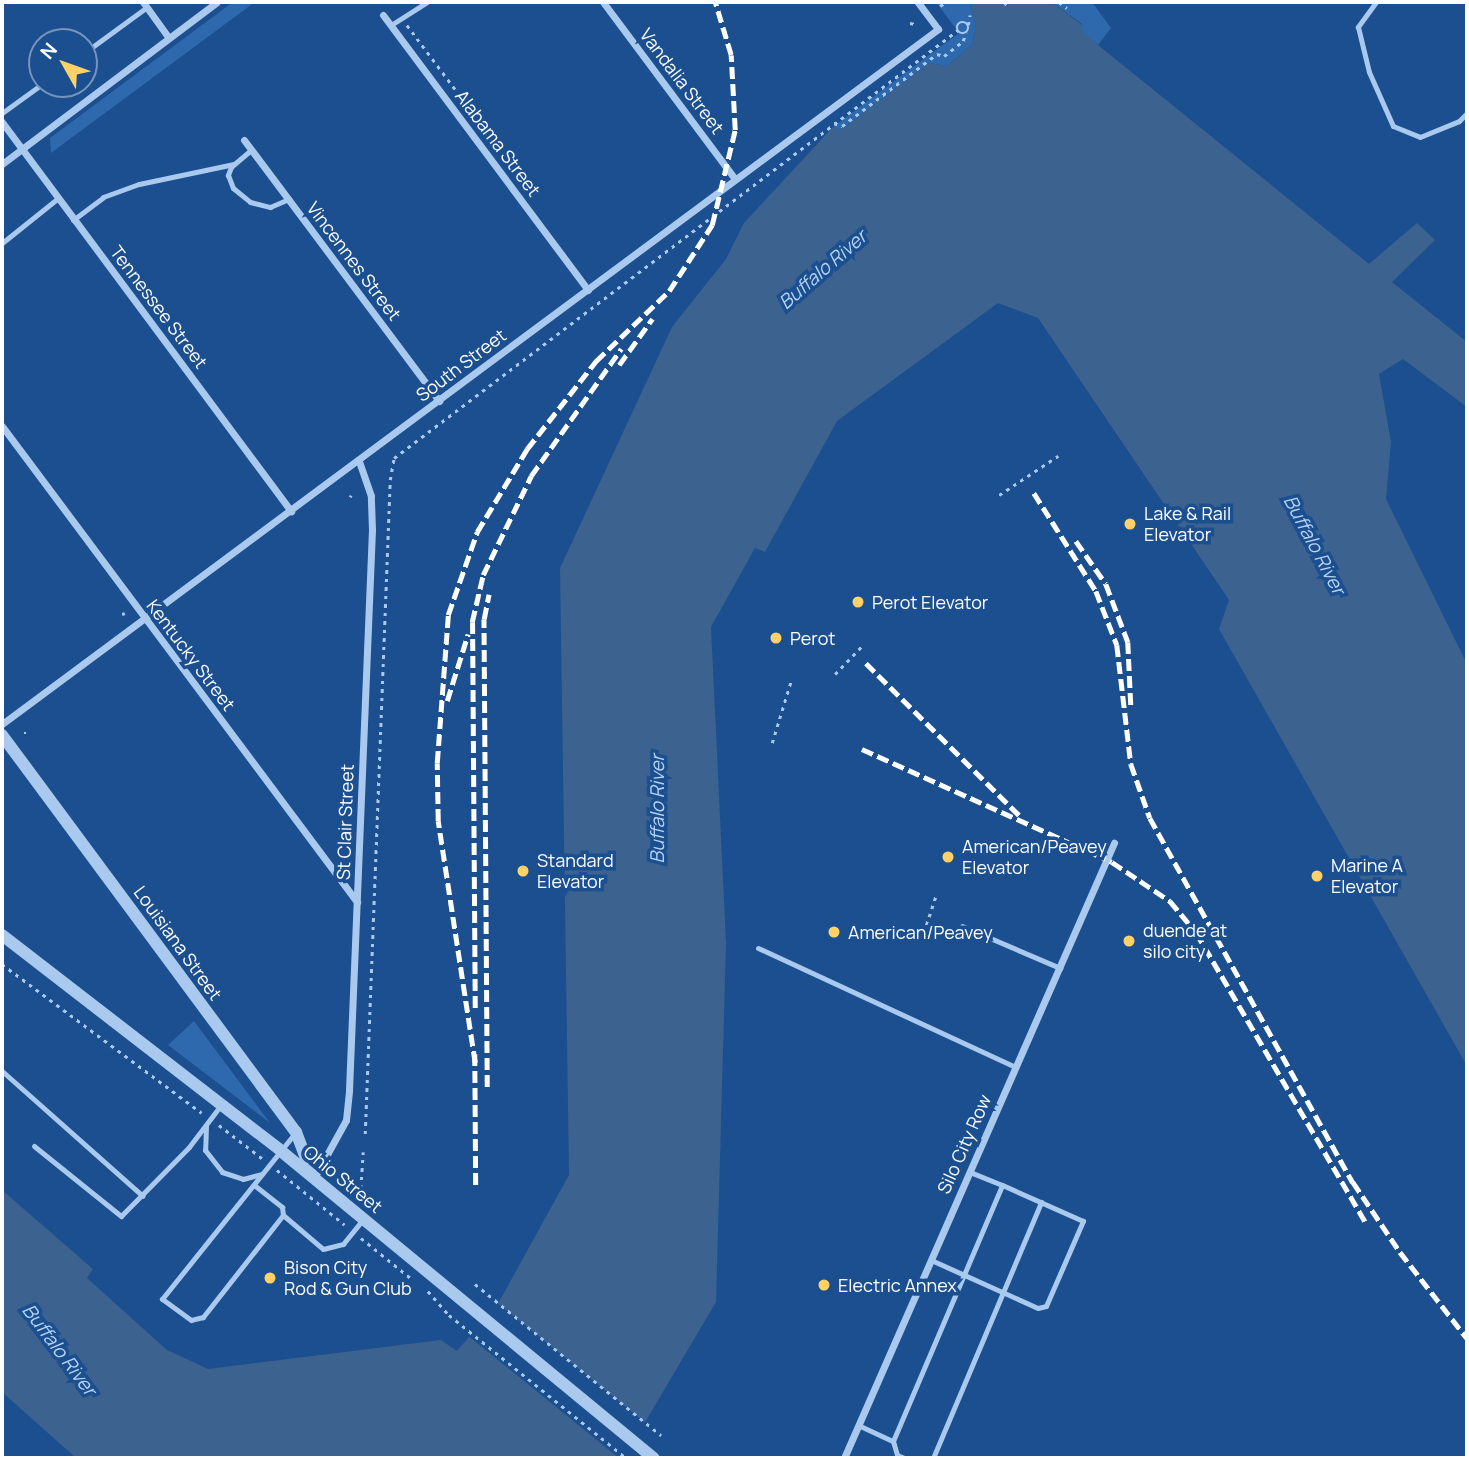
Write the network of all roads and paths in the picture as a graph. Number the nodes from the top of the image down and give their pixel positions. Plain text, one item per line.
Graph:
1 (217, 2) edge
2 (428, 2) edge
3 (603, 2) edge
4 (918, 2) edge
5 (946, 2) edge
6 (1059, 2) edge
7 (1376, 2) edge
8 (145, 5) edge
9 (940, 6) dead end
10 (1067, 8) dead end
11 (383, 15) dead end
12 (970, 15) dead end
13 (402, 18) junction
14 (391, 25) junction
15 (968, 25) junction
16 (958, 30) junction
17 (966, 32) junction
18 (169, 38) junction
19 (98, 42) edge
20 (933, 49) junction
21 (937, 54) junction
22 (28, 94) edge
23 (2, 113) edge
24 (1467, 113) edge
25 (2, 122) edge
26 (834, 122) junction
27 (244, 140) dead end
28 (495, 142) dead end
29 (22, 149) junction
30 (251, 149) junction
31 (2, 164) edge
32 (234, 164) junction
33 (736, 179) junction
34 (57, 199) junction
35 (289, 199) junction
36 (73, 220) junction
37 (2, 243) edge
38 (588, 290) junction
39 (585, 306) dead end
40 (588, 310) junction
41 (439, 401) junction
42 (2, 426) edge
43 (1058, 456) dead end
44 (359, 461) junction
45 (384, 480) dead end
46 (390, 480) junction
47 (999, 495) dead end
48 (291, 511) junction
49 (145, 620) junction
50 (863, 645) dead end
51 (835, 674) dead end
52 (791, 681) dead end
53 (2, 724) edge
54 (2, 735) edge
55 (772, 743) dead end
56 (1114, 843) dead end
57 (337, 857) dead end
58 (345, 859) dead end
59 (936, 895) dead end
60 (358, 903) junction
61 (962, 926) dead end
62 (2, 936) edge
63 (921, 941) dead end
64 (758, 948) dead end
65 (1060, 968) junction
66 (1015, 1067) junction
67 (2, 1071) edge
68 (360, 1091) dead end
69 (367, 1091) junction
70 (221, 1105) junction
71 (206, 1126) junction
72 (365, 1131) dead end
73 (296, 1132) junction
74 (34, 1146) dead end
75 (281, 1151) junction
76 (363, 1154) dead end
77 (970, 1172) junction
78 (262, 1174) junction
79 (314, 1178) junction
80 (254, 1185) junction
81 (1002, 1185) junction
82 (143, 1196) junction
83 (360, 1197) dead end
84 (1041, 1202) junction
85 (283, 1215) junction
86 (364, 1219) junction
87 (930, 1260) junction
88 (963, 1276) junction
89 (475, 1284) dead end
90 (428, 1291) dead end
91 (1003, 1292) junction
92 (858, 1425) junction
93 (661, 1435) dead end
94 (893, 1441) junction
95 (651, 1455) edge
96 (626, 1458) edge
97 (844, 1458) edge
98 (904, 1458) edge
99 (933, 1458) edge

1 - 18 street
2 - 13 lane
3 - 33 street, Vandalia Street
4 - 33 street, South Street
5 - 9 path
6 - 10 path
7 - 24 lane
8 - 18 street
8 - 19 lane
11 - 14 street, Alabama Street
12 - 15 path
13 - 14 lane
13 - 28 path
14 - 38 street, Alabama Street
15 - 16 path, South Street
15 - 17 path
16 - 17 path
16 - 20 path, South Street
17 - 21 path
18 - 29 street
20 - 21 path
20 - 26 path, South Street
21 - 26 path
22 - 23 lane
25 - 29 street, Tennessee Street
26 - 40 path, South Street
27 - 30 street, Vincennes Street
29 - 31 street
29 - 34 street, Tennessee Street
30 - 32 lane
30 - 35 street, Vincennes Street
32 - 35 lane
32 - 36 lane
33 - 38 street, South Street
34 - 36 street, Tennessee Street
34 - 37 lane
35 - 41 street, Vincennes Street
36 - 48 street, Tennessee Street
38 - 41 street, South Street
39 - 40 path
40 - 46 path, South Street
41 - 44 street, South Street
42 - 49 street, Kentucky Street
43 - 47 path
44 - 48 street, South Street
44 - 60 street, St Clair Street
45 - 46 path
46 - 69 path, St Clair Street
48 - 49 street, South Street
49 - 53 street, South Street
49 - 60 street, Kentucky Street
50 - 51 path
52 - 55 path
54 - 73 street, Louisiana Street
56 - 65 street, Silo City Row
57 - 58 path
59 - 63 path
60 - 79 street, St Clair Street
61 - 65 lane
62 - 70 street, Ohio Street
64 - 66 lane
65 - 66 street, Silo City Row
66 - 77 street, Silo City Row
67 - 82 lane
68 - 69 path
69 - 72 path, St Clair Street
70 - 71 lane
70 - 75 street, Ohio Street
71 - 78 lane
71 - 82 lane
73 - 75 lane
73 - 79 street, Louisiana Street
74 - 82 lane
75 - 78 lane
75 - 79 street, Ohio Street
76 - 83 path
77 - 81 lane
77 - 87 street, Silo City Row
78 - 80 lane
79 - 86 street, Ohio Street
80 - 85 lane
80 - 85 lane
81 - 84 lane
81 - 88 lane
84 - 91 lane
84 - 91 lane
85 - 86 lane
86 - 95 street, Ohio Street
87 - 88 lane
87 - 92 street, Silo City Row
88 - 91 lane
88 - 94 lane
89 - 93 path
90 - 96 path
91 - 99 lane
92 - 94 lane
92 - 97 street, Silo City Row
94 - 98 lane

